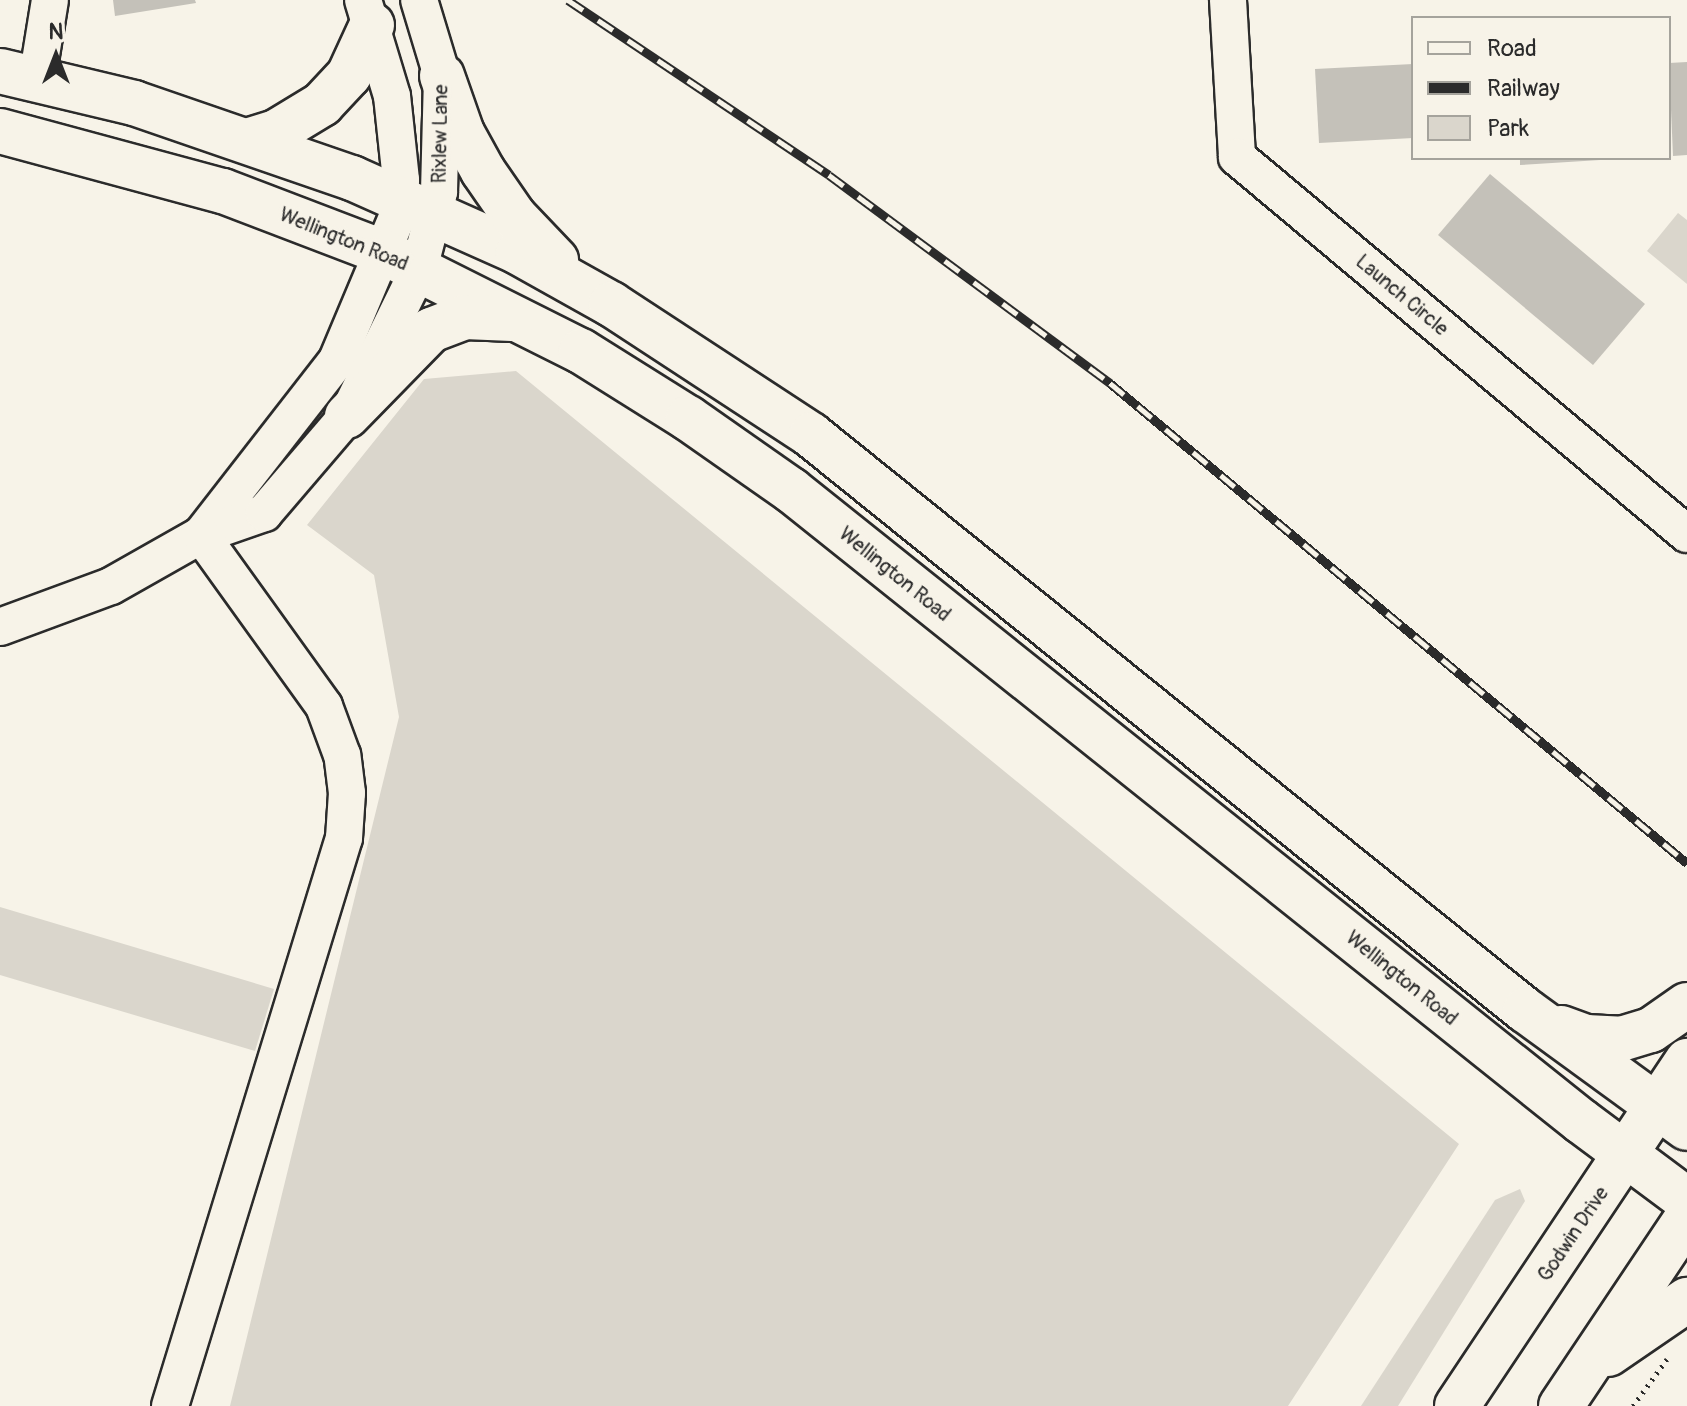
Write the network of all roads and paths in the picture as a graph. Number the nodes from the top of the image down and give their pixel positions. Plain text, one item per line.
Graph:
1 (50, 0) edge
2 (419, 0) edge
3 (1228, 0) edge
4 (367, 12) edge
5 (19, 76) edge
6 (442, 76) junction
7 (0, 131) edge
8 (250, 140) junction
9 (418, 206) junction
10 (402, 261) junction
11 (611, 304) junction
12 (523, 321) junction
13 (347, 416) junction
14 (1687, 534) edge
15 (201, 535) junction
16 (0, 627) edge
17 (1687, 1005) edge
18 (1525, 1010) junction
19 (1687, 1061) edge
20 (1672, 1117) edge
21 (1626, 1154) junction
22 (1687, 1200) edge
23 (1687, 1218) edge
24 (1687, 1300) edge
25 (1669, 1357) dead end
26 (1573, 1389) edge
27 (170, 1406) edge
28 (1457, 1406) edge
29 (1633, 1406) edge

1 - 5 street
2 - 6 street, Rixlew Lane
3 - 14 street, Launch Circle
4 - 8 main road
4 - 9 street, Rixlew Lane
5 - 8 main road
6 - 9 street, Rixlew Lane
6 - 11 main road
7 - 10 main road, Wellington Road
8 - 9 main road
9 - 10 street, Rixlew Lane
9 - 11 main road
10 - 12 main road, Wellington Road
10 - 13 street
10 - 15 street
11 - 18 main road
12 - 13 main road
12 - 21 main road, Wellington Road
13 - 15 street
15 - 16 street
15 - 27 street
17 - 18 main road
18 - 20 main road
19 - 20 main road, Godwin Drive
20 - 21 main road, Godwin Drive
21 - 22 main road, Wellington Road
21 - 28 main road, Godwin Drive
23 - 26 main road
24 - 26 main road
25 - 29 path

